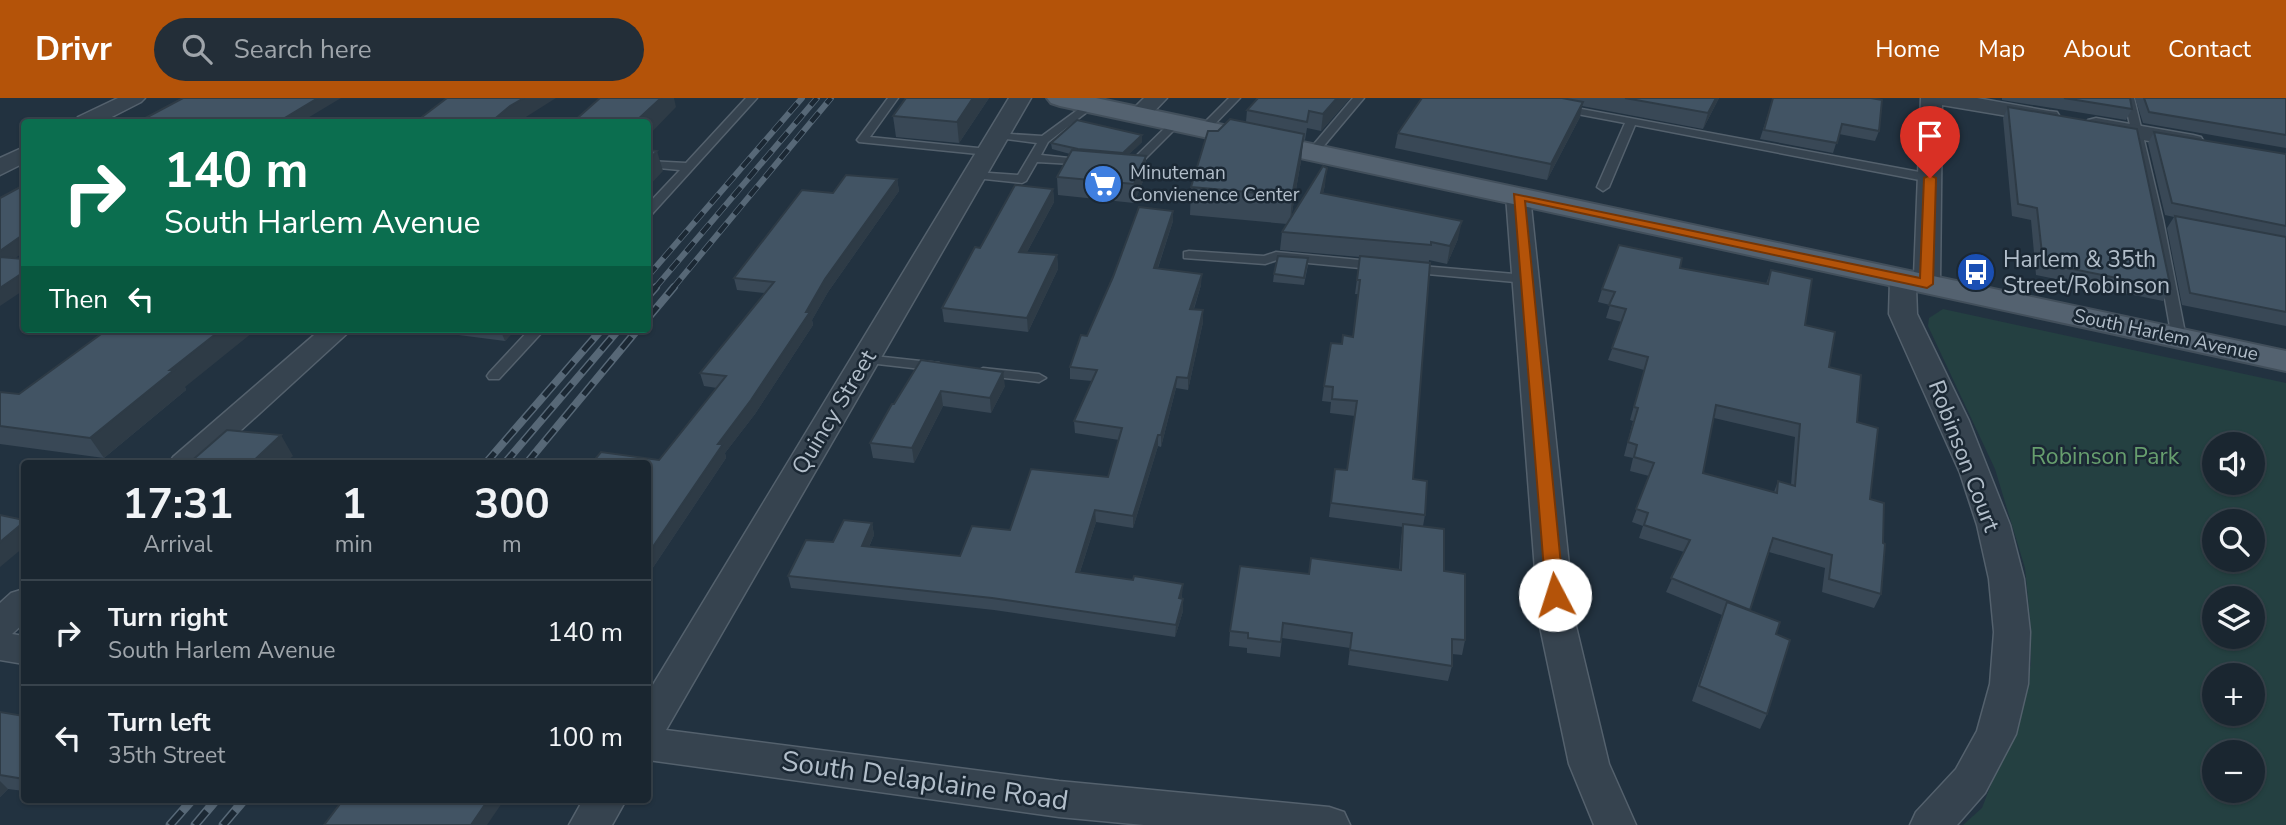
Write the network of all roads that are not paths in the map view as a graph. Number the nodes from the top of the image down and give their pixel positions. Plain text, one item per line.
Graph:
1 (134, 98) edge
2 (752, 98) edge
3 (893, 98) edge
4 (1020, 98) edge
5 (1060, 98) edge
6 (1235, 98) edge
7 (1359, 98) edge
8 (1932, 98) edge
9 (1940, 98) edge
10 (2129, 98) edge
11 (1090, 105) junction
12 (1147, 106) edge
13 (1550, 106) edge
14 (92, 119) edge
15 (1632, 121) junction
16 (1190, 126) junction
17 (2137, 132) junction
18 (1044, 140) junction
19 (2218, 146) edge
20 (1313, 152) junction
21 (987, 154) junction
22 (21, 156) edge
23 (1034, 158) junction
24 (651, 164) edge
25 (1104, 165) edge
26 (1117, 166) edge
27 (688, 167) junction
28 (0, 168) edge
29 (1930, 178) junction
30 (1603, 187) dead end
31 (1518, 196) junction
32 (651, 208) edge
33 (1189, 255) dead end
34 (1526, 279) junction
35 (1915, 281) junction
36 (333, 333) edge
37 (534, 333) edge
38 (2179, 338) junction
39 (865, 359) junction
40 (2286, 361) edge
41 (494, 376) dead end
42 (1039, 378) dead end
43 (189, 460) edge
44 (21, 605) edge
45 (0, 624) edge
46 (0, 646) edge
47 (21, 650) edge
48 (651, 721) edge
49 (651, 744) edge
50 (603, 803) edge
51 (590, 825) edge
52 (1329, 825) edge
53 (1615, 825) edge
54 (1931, 825) edge

1 - 14 street
2 - 27 lane
3 - 21 lane
4 - 21 street, Quincy Street
5 - 11 main road, South Harlem Avenue
6 - 16 lane
7 - 20 lane
8 - 29 street, Robinson Court
9 - 17 street
10 - 17 lane
11 - 12 main road, South Harlem Avenue
11 - 18 lane
12 - 16 main road, South Harlem Avenue
13 - 15 lane
15 - 29 lane
15 - 30 lane
16 - 20 main road, South Harlem Avenue
16 - 26 lane
17 - 19 street
17 - 38 lane
18 - 21 lane
18 - 23 lane
20 - 31 main road, South Harlem Avenue
21 - 23 lane
21 - 39 street, Quincy Street
22 - 28 street
23 - 25 lane
24 - 27 lane
27 - 32 lane
29 - 35 street, Robinson Court
31 - 34 street
31 - 35 main road, South Harlem Avenue
33 - 34 lane
34 - 53 street
35 - 38 main road, South Harlem Avenue
35 - 54 street, Robinson Court
36 - 43 street
37 - 41 lane
38 - 40 main road, South Harlem Avenue
39 - 42 lane
39 - 48 street, Quincy Street
44 - 45 street
46 - 47 street
49 - 52 street, South Delaplaine Road
50 - 51 street

